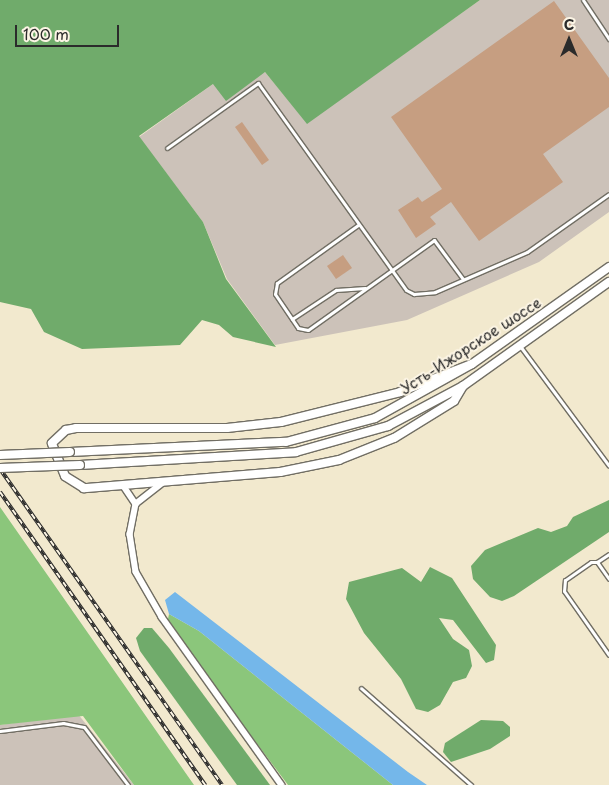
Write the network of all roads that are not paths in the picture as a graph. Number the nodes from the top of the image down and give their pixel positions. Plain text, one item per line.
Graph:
1 (583, 0) edge
2 (609, 39) edge
3 (168, 148) dead end
4 (609, 194) edge
5 (358, 225) junction
6 (609, 267) edge
7 (390, 269) junction
8 (463, 280) junction
9 (609, 282) edge
10 (365, 288) junction
11 (292, 319) junction
12 (519, 346) junction
13 (472, 364) junction
14 (463, 386) junction
15 (0, 455) edge
16 (609, 466) edge
17 (0, 468) edge
18 (164, 482) junction
19 (123, 485) junction
20 (136, 504) junction
21 (609, 554) edge
22 (597, 562) junction
23 (609, 579) edge
24 (609, 655) edge
25 (361, 688) dead end
26 (0, 732) edge
27 (128, 785) edge
28 (282, 785) edge
29 (471, 785) edge

1 - 2 lane
3 - 5 lane
4 - 8 lane
5 - 7 lane
5 - 11 lane
6 - 13 street, Усть-Ижорское шоссе
7 - 8 lane
7 - 8 lane
7 - 10 lane
9 - 12 street, Усть-Ижорское шоссе
10 - 11 lane
10 - 11 lane
12 - 14 street, Усть-Ижорское шоссе
12 - 16 lane
13 - 15 street, Усть-Ижорское шоссе, bridge
13 - 19 street
14 - 17 street, Усть-Ижорское шоссе, bridge
14 - 18 street
18 - 19 street
18 - 20 street
19 - 20 street
20 - 28 street
21 - 22 lane
22 - 23 lane
22 - 24 lane
25 - 29 lane
26 - 27 lane

